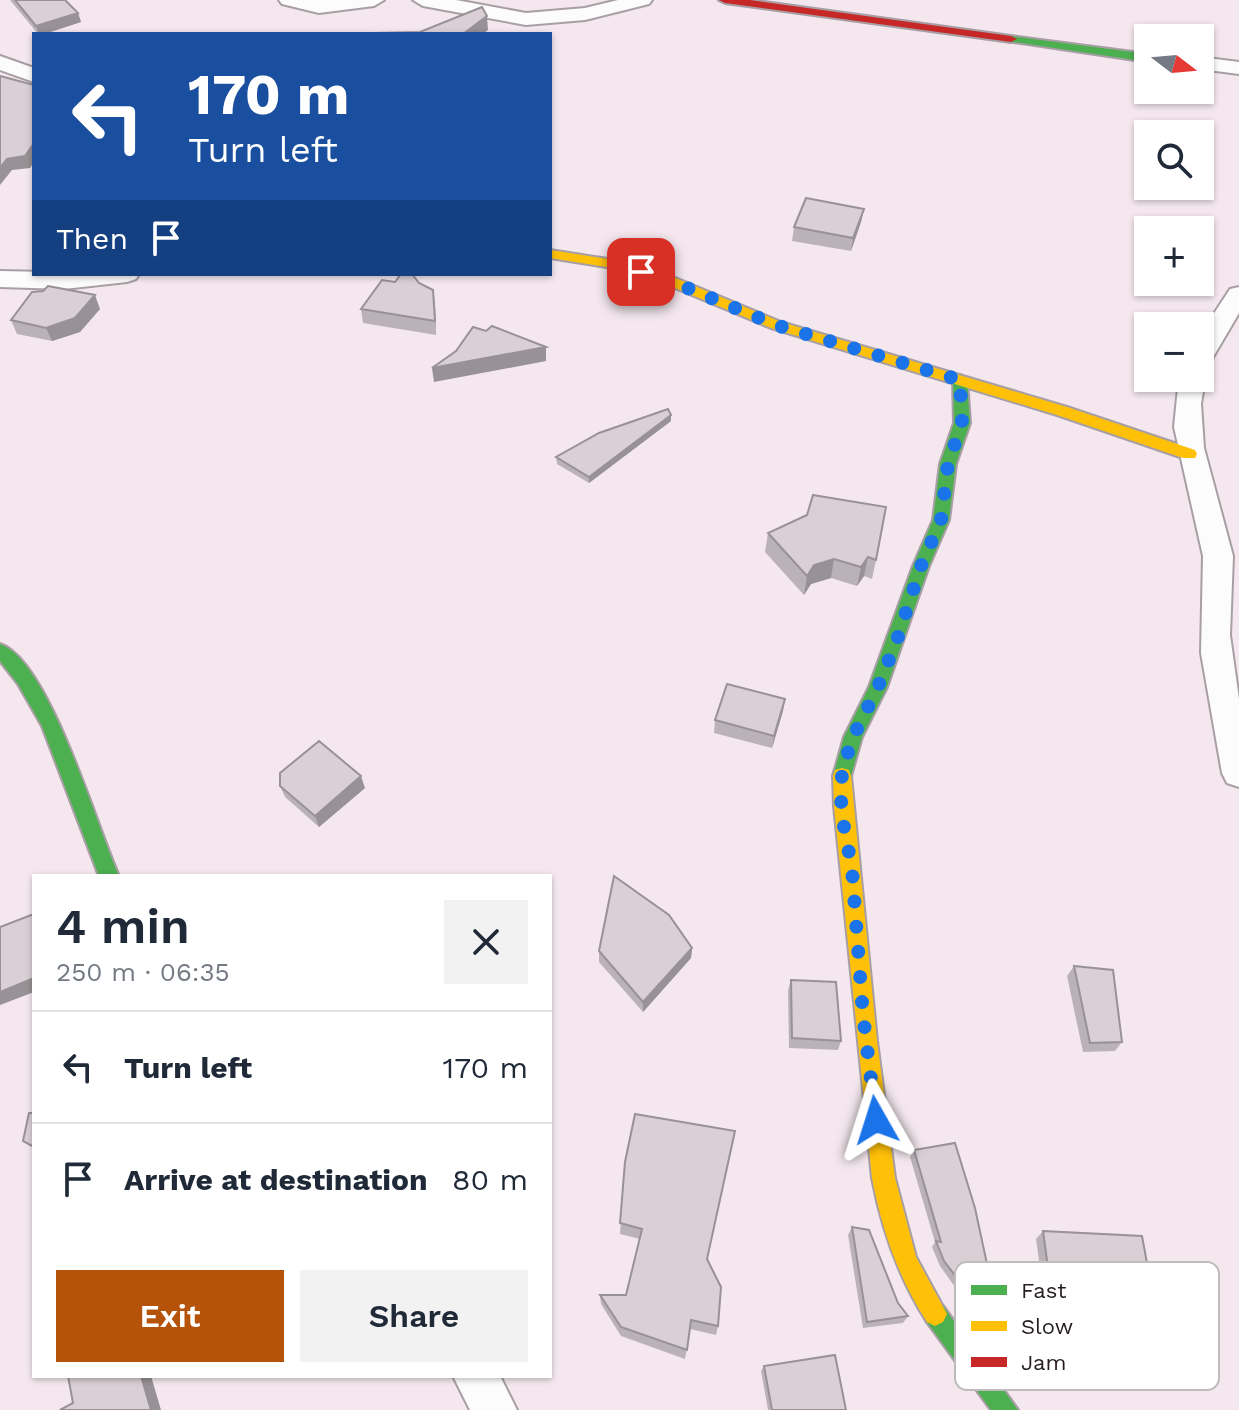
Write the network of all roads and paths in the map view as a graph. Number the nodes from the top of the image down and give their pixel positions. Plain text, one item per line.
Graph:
1 (289, 0) edge
2 (374, 0) edge
3 (423, 0) edge
4 (642, 0) edge
5 (725, 0) edge
6 (1134, 56) edge
7 (0, 62) edge
8 (1214, 65) edge
9 (1239, 68) edge
10 (32, 75) edge
11 (552, 254) edge
12 (109, 276) edge
13 (0, 279) edge
14 (1239, 295) edge
15 (1214, 333) edge
16 (960, 380) junction
17 (1190, 392) edge
18 (1189, 454) junction
19 (0, 651) edge
20 (1239, 773) edge
21 (108, 874) edge
22 (955, 1341) edge
23 (476, 1378) edge
24 (991, 1390) edge
25 (495, 1410) edge
26 (1006, 1410) edge

1 - 2 street
3 - 4 street
5 - 6 street
7 - 10 street
8 - 9 street
11 - 16 street
12 - 13 street
14 - 15 street
16 - 18 street
16 - 22 street
17 - 18 street
18 - 20 street
19 - 21 street
23 - 25 street
24 - 26 street

